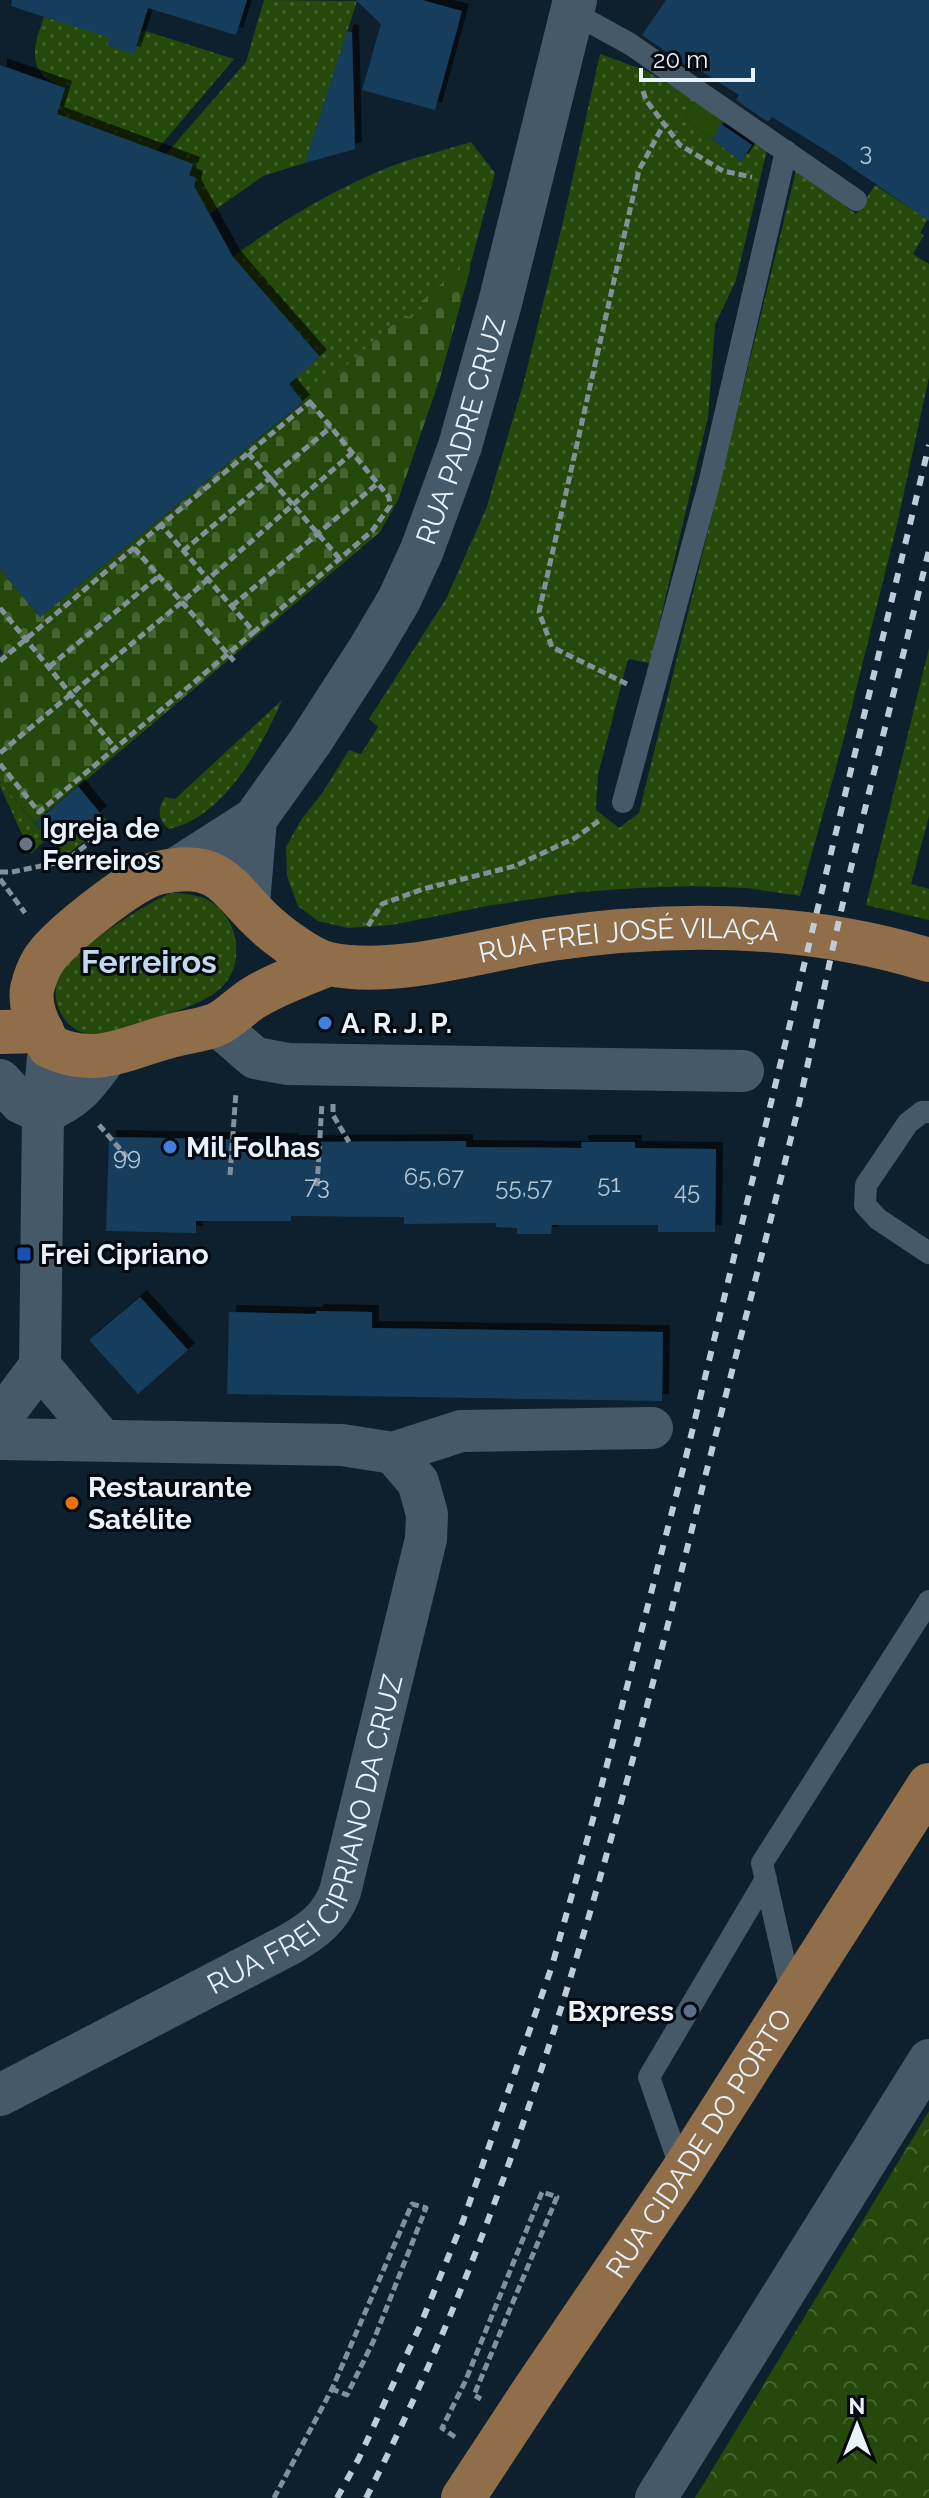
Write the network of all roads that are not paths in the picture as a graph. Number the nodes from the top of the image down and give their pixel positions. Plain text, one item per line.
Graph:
1 (564, 4) edge
2 (786, 151) junction
3 (856, 200) dead end
4 (623, 802) road end
5 (255, 819) junction
6 (177, 869) junction
7 (253, 911) junction
8 (929, 960) edge
9 (43, 961) junction
10 (328, 964) junction
11 (0, 977) edge
12 (234, 1012) junction
13 (30, 1036) edge
14 (108, 1055) junction
15 (743, 1071) dead end
16 (0, 1080) edge
17 (929, 1112) edge
18 (43, 1113) junction
19 (929, 1253) edge
20 (40, 1366) junction
21 (0, 1419) edge
22 (652, 1428) dead end
23 (0, 1439) edge
24 (102, 1440) junction
25 (393, 1453) junction
26 (929, 1601) edge
27 (929, 1785) edge
28 (915, 1830) edge
29 (766, 1879) junction
30 (793, 2001) junction
31 (929, 2060) edge
32 (0, 2095) edge
33 (682, 2172) junction
34 (463, 2498) edge
35 (656, 2498) edge

1 - 2 lane
1 - 5 street, RUA PADRE CRUZ
2 - 3 lane
2 - 4 lane
5 - 6 street, RUA PADRE CRUZ
5 - 7 street
6 - 7 main road, RUA FREI JOSÉ VILAÇA
6 - 9 main road
7 - 10 main road, RUA FREI JOSÉ VILAÇA
7 - 12 main road
8 - 10 main road, RUA FREI JOSÉ VILAÇA
9 - 11 main road
9 - 13 main road
10 - 12 main road, RUA FREI JOSÉ VILAÇA
12 - 14 main road, RUA FREI JOSÉ VILAÇA
12 - 15 street
13 - 14 main road, RUA FREI JOSÉ VILAÇA
13 - 18 street
14 - 18 street
16 - 18 street
17 - 19 lane
18 - 20 street
20 - 21 street
20 - 24 street
22 - 25 street
23 - 24 street
24 - 25 street
25 - 32 street, RUA FREI CIPRIANO DA CRUZ
26 - 29 lane
27 - 28 main road, RUA CIDADE DO PORTO
28 - 30 main road, RUA CIDADE DO PORTO
29 - 30 lane
29 - 33 lane
30 - 33 main road, RUA CIDADE DO PORTO
31 - 35 street
33 - 34 main road, RUA CIDADE DO PORTO

